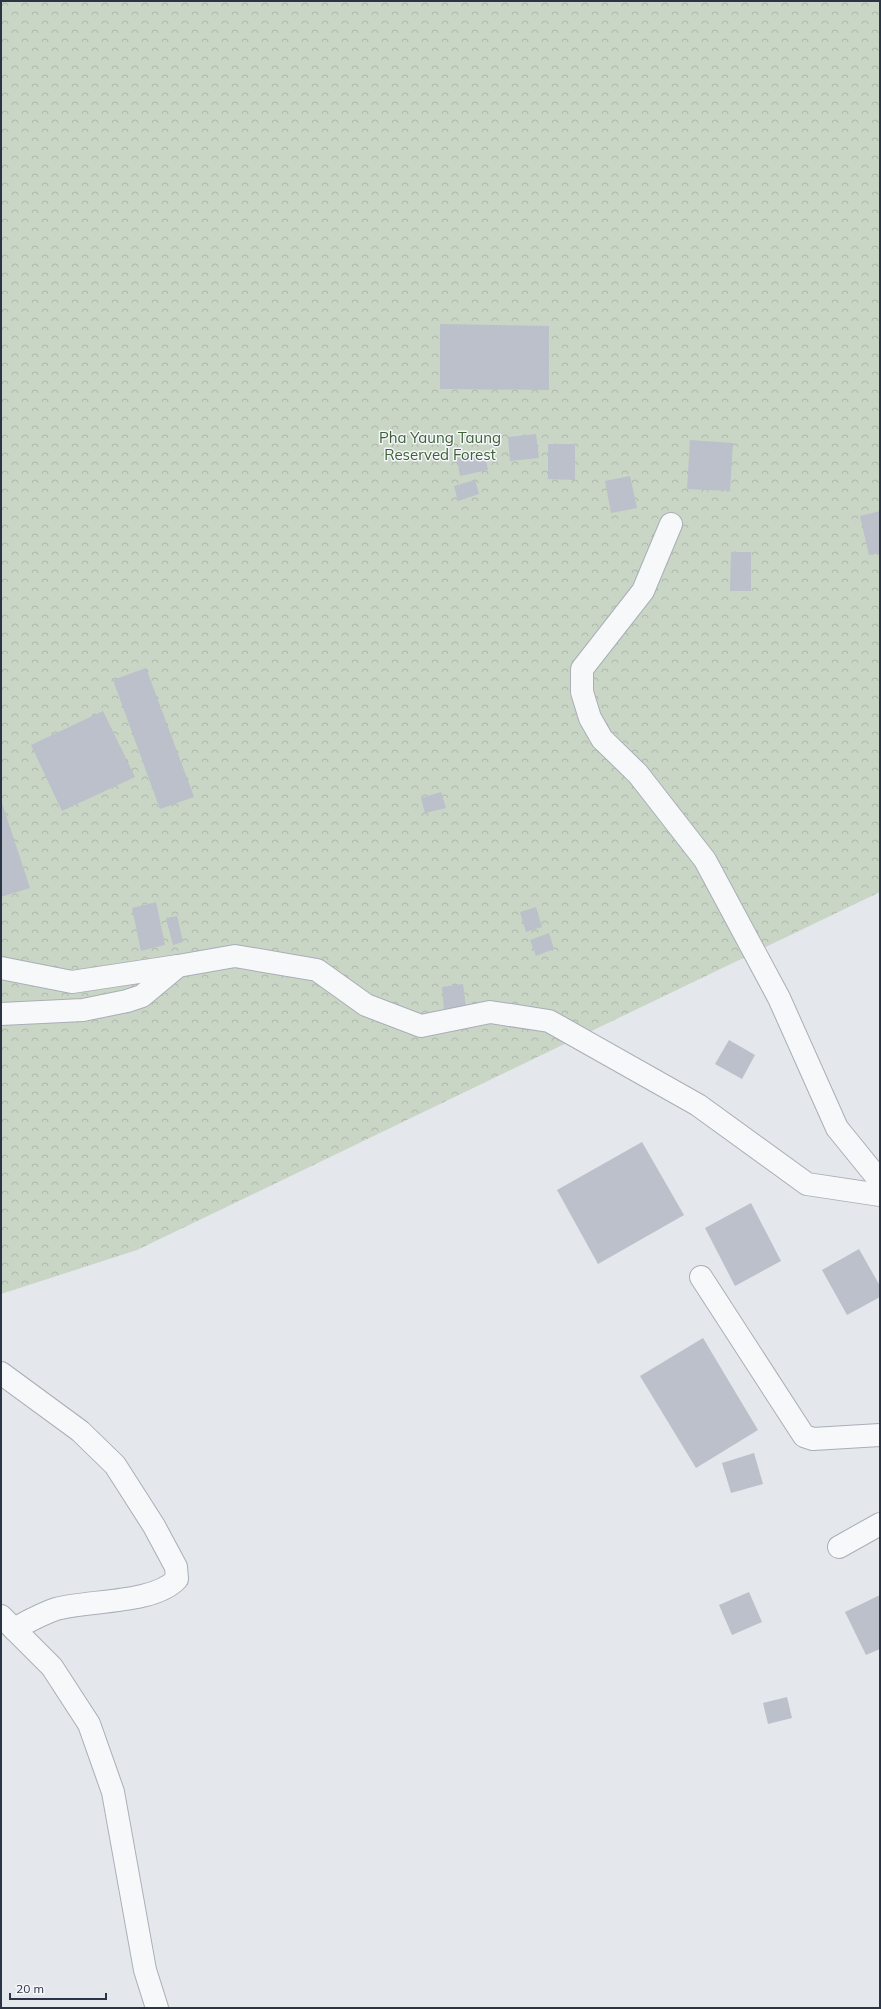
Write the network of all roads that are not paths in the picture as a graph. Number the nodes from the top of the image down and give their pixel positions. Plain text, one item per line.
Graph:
1 (671, 524) dead end
2 (178, 966) junction
3 (1, 968) edge
4 (1, 1014) edge
5 (880, 1181) edge
6 (880, 1196) edge
7 (701, 1277) dead end
8 (1, 1373) edge
9 (880, 1435) edge
10 (880, 1524) edge
11 (840, 1547) dead end
12 (7, 1622) edge
13 (157, 2008) edge

1 - 5 street
2 - 3 street
2 - 4 street
2 - 6 street
7 - 9 street
8 - 12 street
10 - 11 street
12 - 13 street

